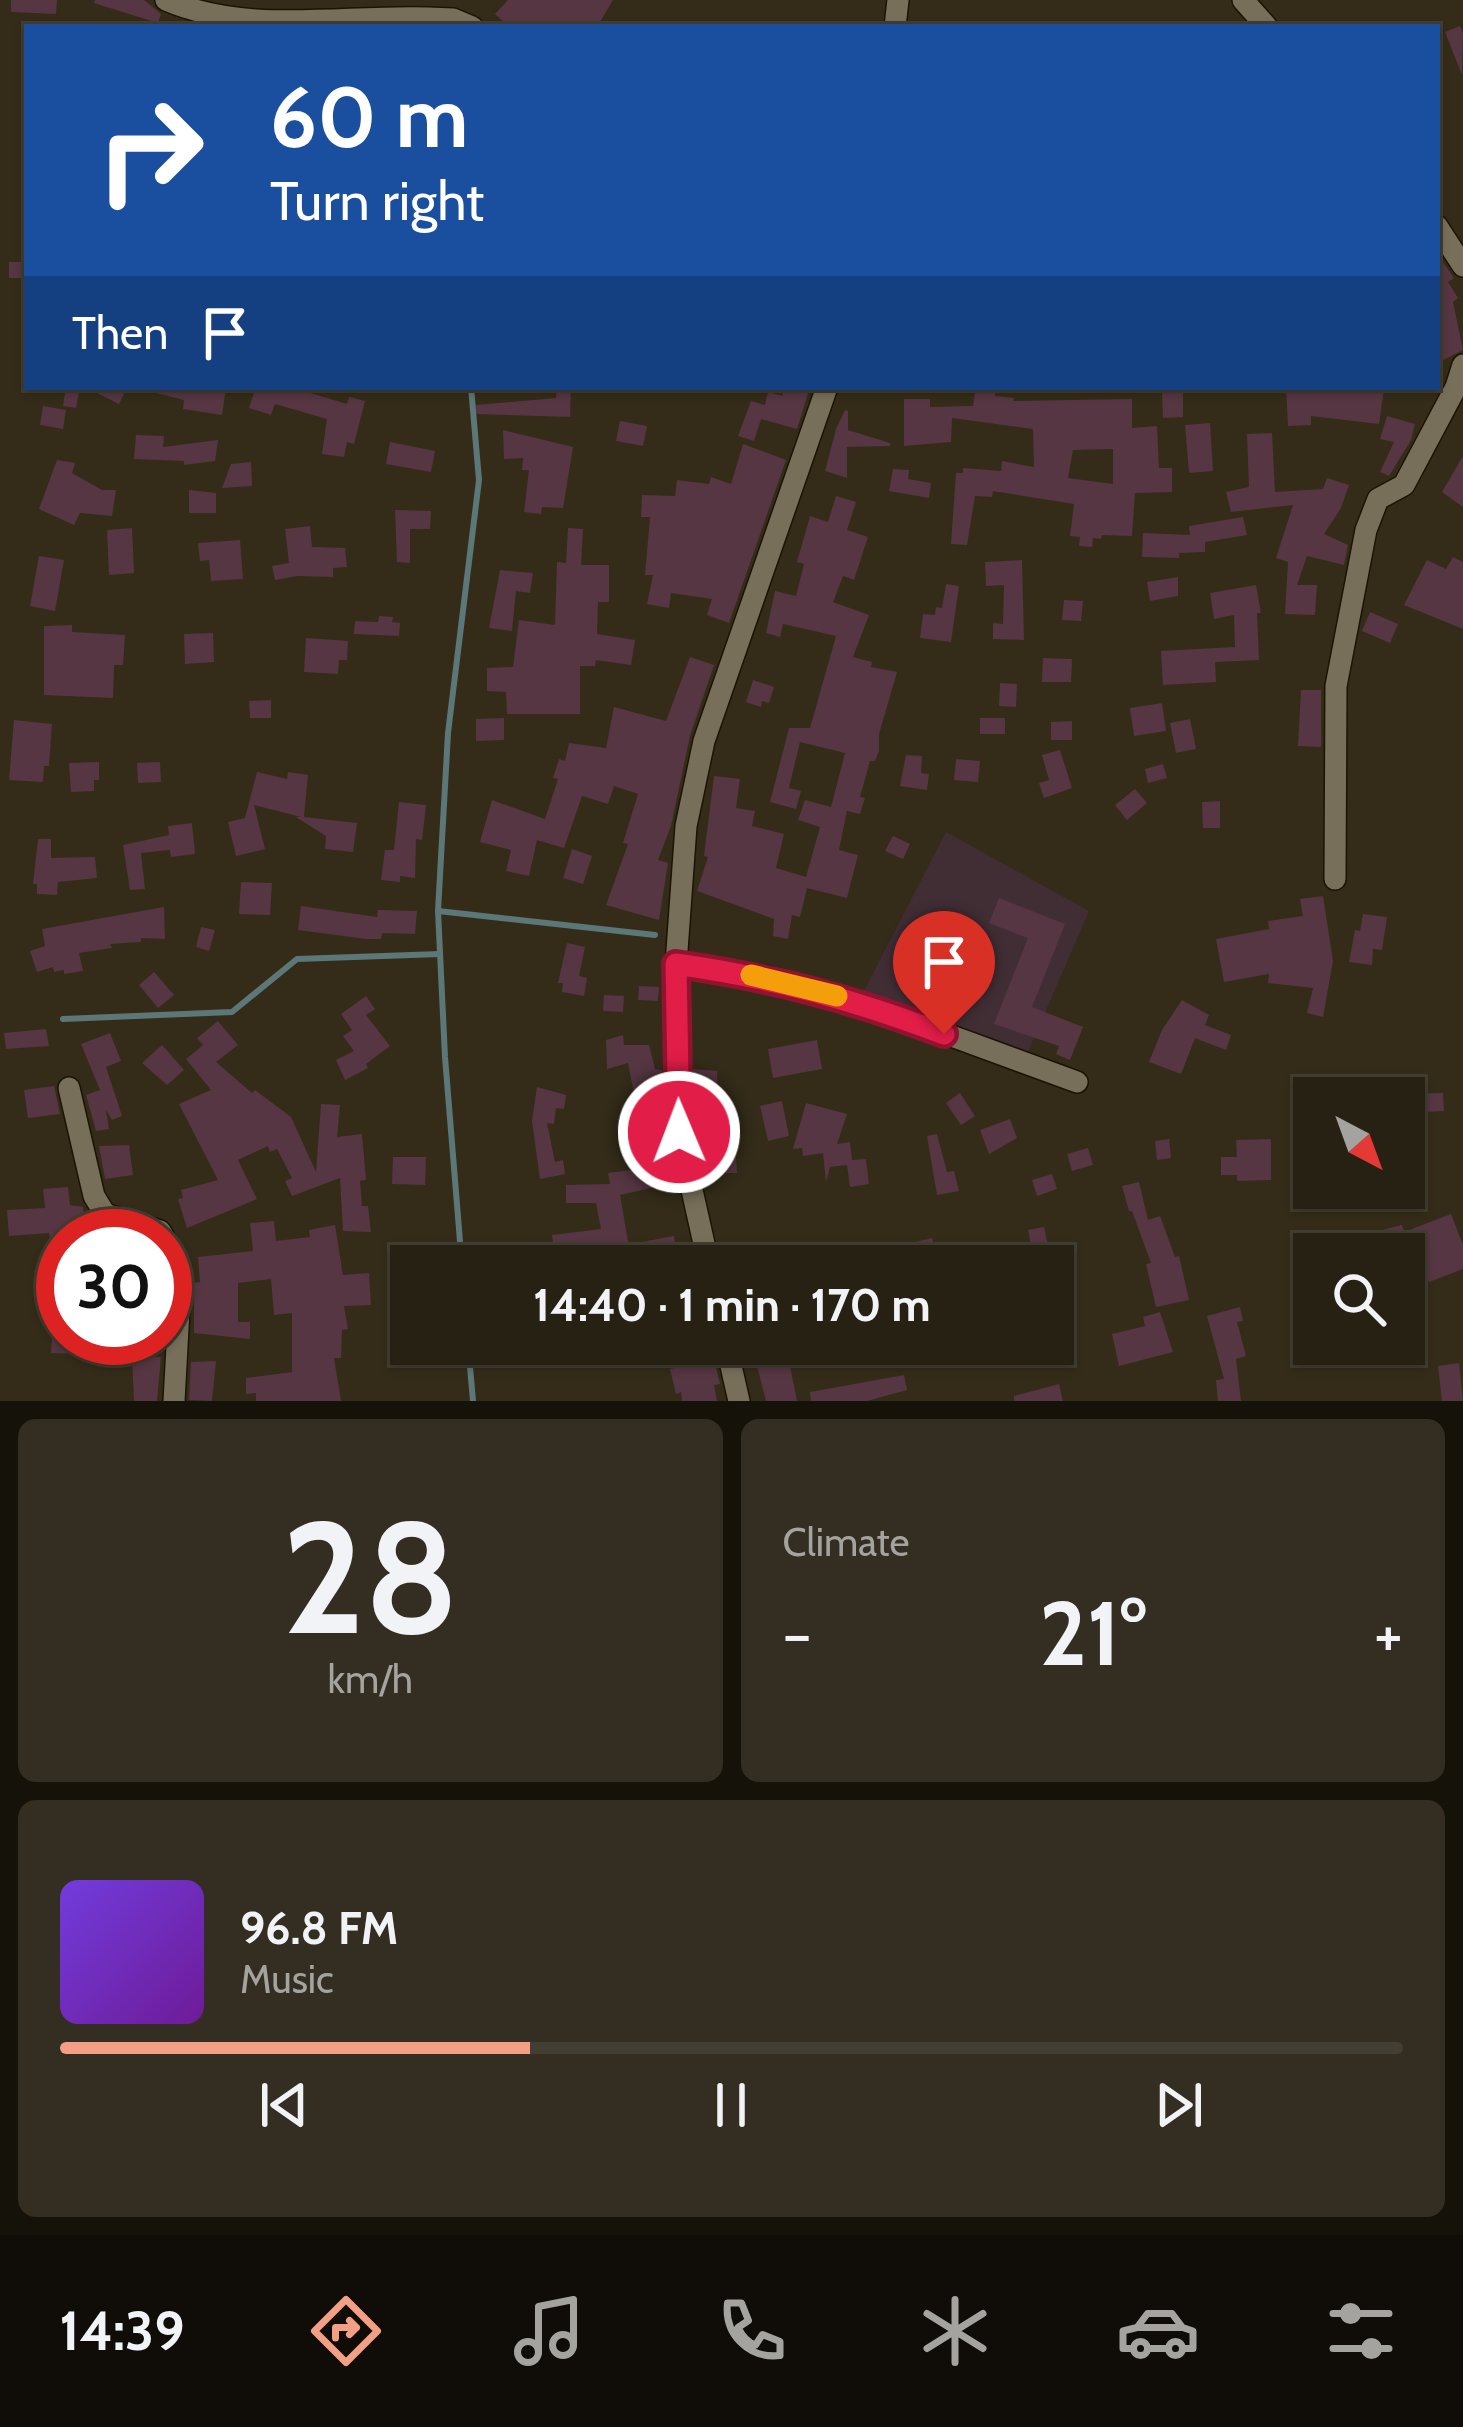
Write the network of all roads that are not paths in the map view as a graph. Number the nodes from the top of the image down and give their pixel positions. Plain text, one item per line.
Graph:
1 (166, 0) edge
2 (1243, 0) edge
3 (462, 23) edge
4 (1265, 24) edge
5 (1440, 231) edge
6 (1463, 266) edge
7 (1455, 381) edge
8 (826, 390) edge
9 (1335, 879) dead end
10 (676, 964) junction
11 (1077, 1082) dead end
12 (69, 1088) dead end
13 (102, 1209) edge
14 (704, 1245) edge
15 (176, 1365) edge
16 (731, 1365) edge
17 (174, 1401) edge
18 (739, 1401) edge

1 - 3 street
2 - 4 street
5 - 6 street
7 - 9 street
8 - 10 street
10 - 11 street
10 - 14 street
12 - 13 street
15 - 17 street
16 - 18 street

